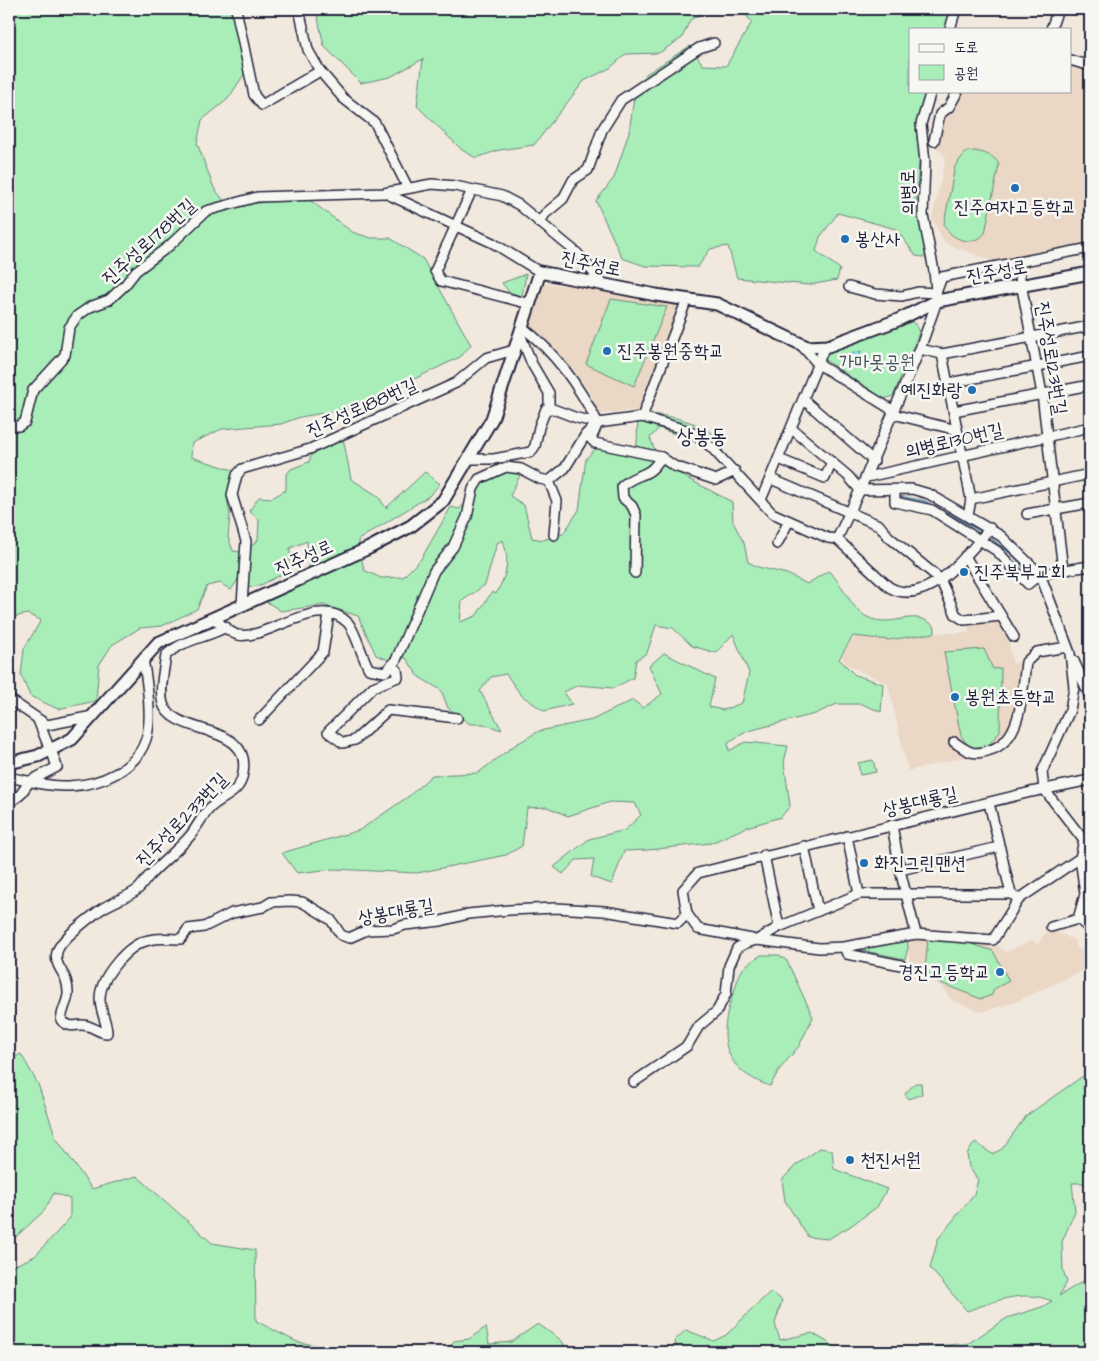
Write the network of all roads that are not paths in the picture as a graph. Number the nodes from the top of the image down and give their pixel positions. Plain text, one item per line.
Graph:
1 (236, 9) edge
2 (299, 9) edge
3 (956, 9) edge
4 (1058, 9) edge
5 (950, 28) edge
6 (1051, 28) edge
7 (714, 43) dead end
8 (1072, 61) edge
9 (1090, 66) edge
10 (320, 71) junction
11 (931, 92) edge
12 (957, 92) edge
13 (934, 141) dead end
14 (408, 188) junction
15 (472, 190) junction
16 (384, 193) junction
17 (539, 223) junction
18 (457, 225) junction
19 (1090, 248) edge
20 (1017, 262) junction
21 (540, 272) junction
22 (1090, 273) edge
23 (1022, 285) junction
24 (604, 286) junction
25 (849, 287) dead end
26 (937, 297) junction
27 (687, 299) junction
28 (530, 304) junction
29 (1090, 326) edge
30 (521, 330) junction
31 (1032, 336) junction
32 (801, 345) junction
33 (828, 346) junction
34 (920, 349) junction
35 (514, 350) junction
36 (942, 354) junction
37 (1090, 356) edge
38 (818, 364) junction
39 (1038, 367) junction
40 (949, 383) junction
41 (1090, 385) edge
42 (1042, 394) junction
43 (804, 400) junction
44 (549, 409) junction
45 (954, 411) junction
46 (893, 413) junction
47 (642, 417) junction
48 (598, 422) junction
49 (9, 426) edge
50 (1090, 427) edge
51 (792, 429) junction
52 (957, 430) junction
53 (1047, 437) junction
54 (962, 456) junction
55 (662, 457) junction
56 (470, 459) junction
57 (779, 459) junction
58 (874, 461) junction
59 (832, 462) junction
60 (734, 471) junction
61 (1089, 474) edge
62 (868, 477) junction
63 (770, 479) junction
64 (550, 481) junction
65 (1052, 482) junction
66 (1090, 486) edge
67 (860, 490) junction
68 (895, 490) junction
69 (232, 496) joint
70 (971, 499) junction
71 (761, 500) junction
72 (1090, 503) edge
73 (1056, 509) junction
74 (851, 512) junction
75 (1027, 514) dead end
76 (968, 516) junction
77 (789, 521) junction
78 (990, 528) junction
79 (554, 535) dead end
80 (837, 539) junction
81 (980, 540) junction
82 (777, 544) dead end
83 (965, 556) junction
84 (1090, 566) edge
85 (1063, 570) junction
86 (635, 573) dead end
87 (1040, 574) junction
88 (940, 580) junction
89 (242, 605) junction
90 (329, 614) junction
91 (1001, 616) junction
92 (213, 618) junction
93 (226, 627) junction
94 (1014, 637) dead end
95 (1069, 650) junction
96 (143, 659) junction
97 (392, 667) junction
98 (9, 698) edge
99 (1090, 698) edge
100 (95, 715) junction
101 (457, 718) dead end
102 (38, 720) junction
103 (259, 720) dead end
104 (954, 742) dead end
105 (48, 745) dead end
106 (53, 755) dead end
107 (9, 763) edge
108 (9, 777) edge
109 (1090, 780) edge
110 (30, 781) junction
111 (1044, 790) junction
112 (13, 800) dead end
113 (989, 803) junction
114 (892, 825) junction
115 (847, 836) junction
116 (1087, 842) edge
117 (804, 846) junction
118 (1000, 847) junction
119 (764, 855) junction
120 (1080, 858) junction
121 (900, 870) junction
122 (906, 893) junction
123 (859, 894) junction
124 (1011, 894) junction
125 (1019, 899) junction
126 (818, 911) junction
127 (687, 914) junction
128 (1078, 919) junction
129 (778, 927) junction
130 (1051, 927) dead end
131 (1090, 929) edge
132 (916, 934) junction
133 (757, 940) junction
134 (844, 947) junction
135 (901, 966) dead end
136 (62, 1015) joint
137 (634, 1082) dead end

1 - 10 street
2 - 10 street
3 - 5 street
4 - 6 street
7 - 17 street
8 - 9 street
10 - 14 street
11 - 26 street, 의병로
12 - 13 street
14 - 15 street, 진주성로178번길
14 - 16 street, 진주성로178번길
15 - 17 street, 진주성로178번길
15 - 18 street
16 - 18 street, 진주성로178번길
16 - 49 street, 진주성로178번길
17 - 24 street, 진주성로178번길
18 - 21 street, 진주성로178번길
18 - 28 street
19 - 20 street
20 - 23 street, 진주성로123번길
20 - 26 street
21 - 24 main road, 진주성로
21 - 28 main road, 진주성로
22 - 23 main road, 진주성로
23 - 26 main road, 진주성로
23 - 31 street, 진주성로123번길
24 - 27 main road, 진주성로
25 - 26 street
26 - 33 main road, 진주성로
26 - 34 street, 의병로
27 - 32 main road, 진주성로
27 - 47 street
28 - 30 main road, 진주성로
29 - 31 street
30 - 35 main road, 진주성로
30 - 44 street
30 - 48 street
31 - 36 street
31 - 39 street, 진주성로123번길
32 - 33 main road, 진주성로
32 - 38 street
33 - 38 street
34 - 36 street
34 - 46 street, 의병로
35 - 56 main road, 진주성로
35 - 69 street, 진주성로188번길
36 - 40 street
37 - 39 street
38 - 43 street
38 - 46 street
39 - 40 street
39 - 42 street, 진주성로123번길
40 - 45 street
41 - 42 street
42 - 45 street
42 - 53 street, 진주성로123번길
43 - 51 street
43 - 58 street
44 - 48 street
44 - 56 street
45 - 52 street
46 - 52 street
46 - 58 street, 의병로
47 - 48 street
47 - 60 street
48 - 55 street
48 - 64 street
50 - 53 street, 의병로130번길
51 - 57 street
51 - 59 street
52 - 54 street
53 - 54 street, 의병로130번길
53 - 65 street, 진주성로123번길
54 - 62 street, 의병로130번길
54 - 70 street
55 - 60 street
55 - 86 street
56 - 89 main road, 진주성로
57 - 59 street
57 - 63 street
58 - 62 street, 의병로
59 - 67 street
60 - 71 street
61 - 65 street
61 - 66 street
62 - 67 street, 의병로
63 - 71 street
63 - 74 street
64 - 79 street
64 - 97 street
65 - 70 street
65 - 73 street, 진주성로123번길
67 - 68 street
67 - 74 street, 의병로
68 - 76 street
68 - 81 street
69 - 89 street, 진주성로
70 - 76 street
71 - 77 street
72 - 73 street
73 - 75 street
73 - 85 street, 진주성로123번길
74 - 80 street, 의병로
74 - 88 street
76 - 78 street
77 - 80 street
77 - 82 street
78 - 81 street
78 - 87 street
80 - 88 street
81 - 83 street
81 - 87 street
83 - 88 street
83 - 91 street
84 - 85 street
85 - 87 street
87 - 95 street
88 - 91 street
89 - 92 main road, 진주성로
90 - 93 street
90 - 97 street
90 - 103 street
91 - 94 street
92 - 93 street
92 - 96 main road, 진주성로
93 - 136 street, 진주성로233번길
95 - 99 street
95 - 104 street
95 - 111 street
96 - 100 main road, 진주성로
96 - 110 street
97 - 101 street
98 - 102 street
100 - 102 street
100 - 107 main road, 진주성로
102 - 105 street
106 - 110 street
108 - 110 street
109 - 111 street, 상봉대룡길
110 - 112 street
111 - 113 street, 상봉대룡길
111 - 116 street
113 - 114 street, 상봉대룡길
113 - 118 street
114 - 115 street, 상봉대룡길
114 - 121 street
115 - 117 street, 상봉대룡길
115 - 123 street
116 - 120 street
117 - 119 street, 상봉대룡길
117 - 126 street
118 - 121 street
118 - 124 street
119 - 127 street, 상봉대룡길
119 - 129 street
120 - 125 street
120 - 128 street
121 - 122 street
122 - 123 street
122 - 124 street
122 - 132 street
123 - 126 street
124 - 125 street
125 - 132 street
126 - 129 street
127 - 133 street
127 - 136 street, 상봉대룡길
128 - 130 street
128 - 131 street
129 - 133 street
132 - 134 street
133 - 134 street
133 - 137 street
134 - 135 street

